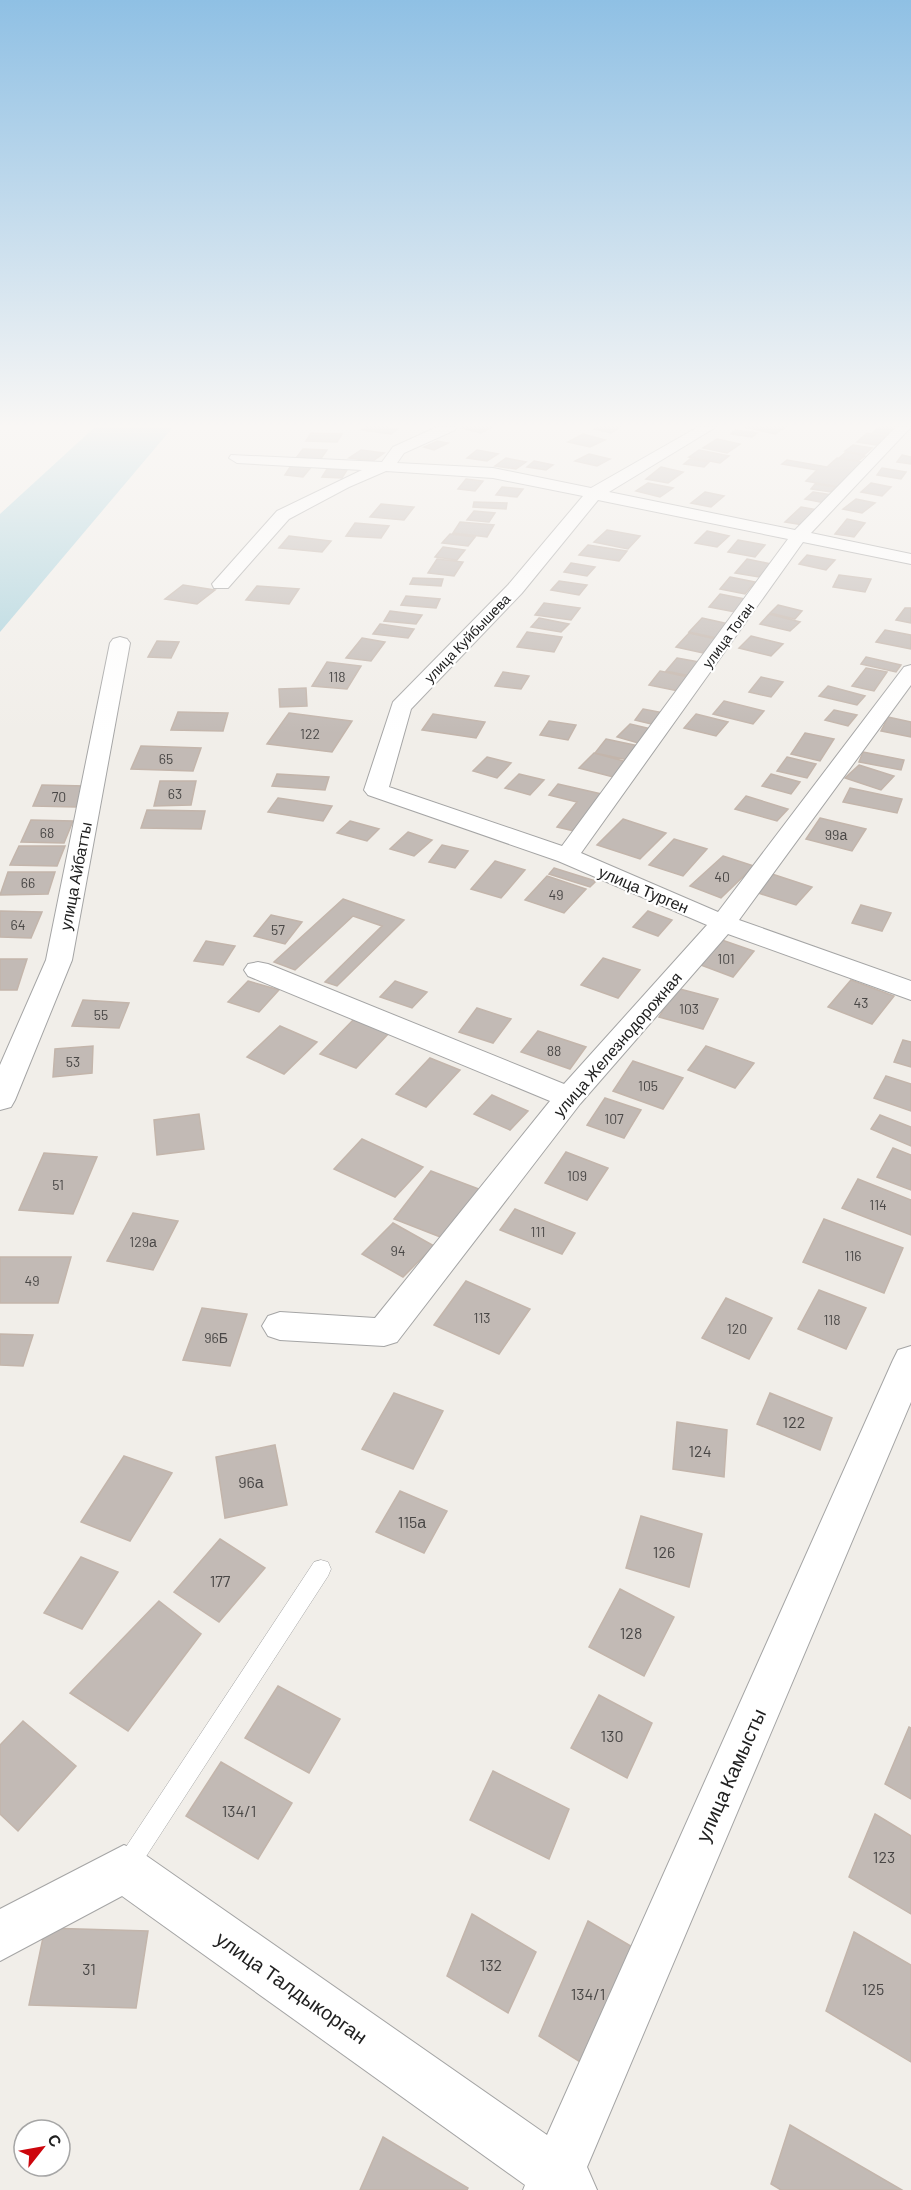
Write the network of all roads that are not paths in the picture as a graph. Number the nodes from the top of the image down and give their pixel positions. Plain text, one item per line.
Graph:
1 (270, 529) edge
2 (565, 529) edge
3 (767, 529) edge
4 (806, 529) edge
5 (799, 536) junction
6 (911, 559) edge
7 (221, 584) dead end
8 (120, 643) dead end
9 (911, 671) edge
10 (376, 790) joint
11 (567, 855) junction
12 (723, 923) junction
13 (258, 970) dead end
14 (911, 991) edge
15 (568, 1097) junction
16 (0, 1100) edge
17 (280, 1326) dead end
18 (911, 1360) edge
19 (321, 1569) dead end
20 (124, 1869) junction
21 (0, 1936) edge
22 (559, 2185) edge

1 - 7 street
2 - 10 street, улица Куйбышева
3 - 5 street
4 - 5 street, улица Тоган
5 - 6 street
5 - 11 street, улица Тоган
8 - 16 street, улица Айбатты
9 - 12 street, улица Железнодорожная
10 - 11 street, улица Турген
11 - 12 street, улица Турген
12 - 14 street, улица Турген
12 - 15 street, улица Железнодорожная
13 - 15 street
15 - 17 street, улица Железнодорожная
18 - 22 street, улица Камысты
19 - 20 lane
20 - 21 street
20 - 22 street, улица Талдыкорган

